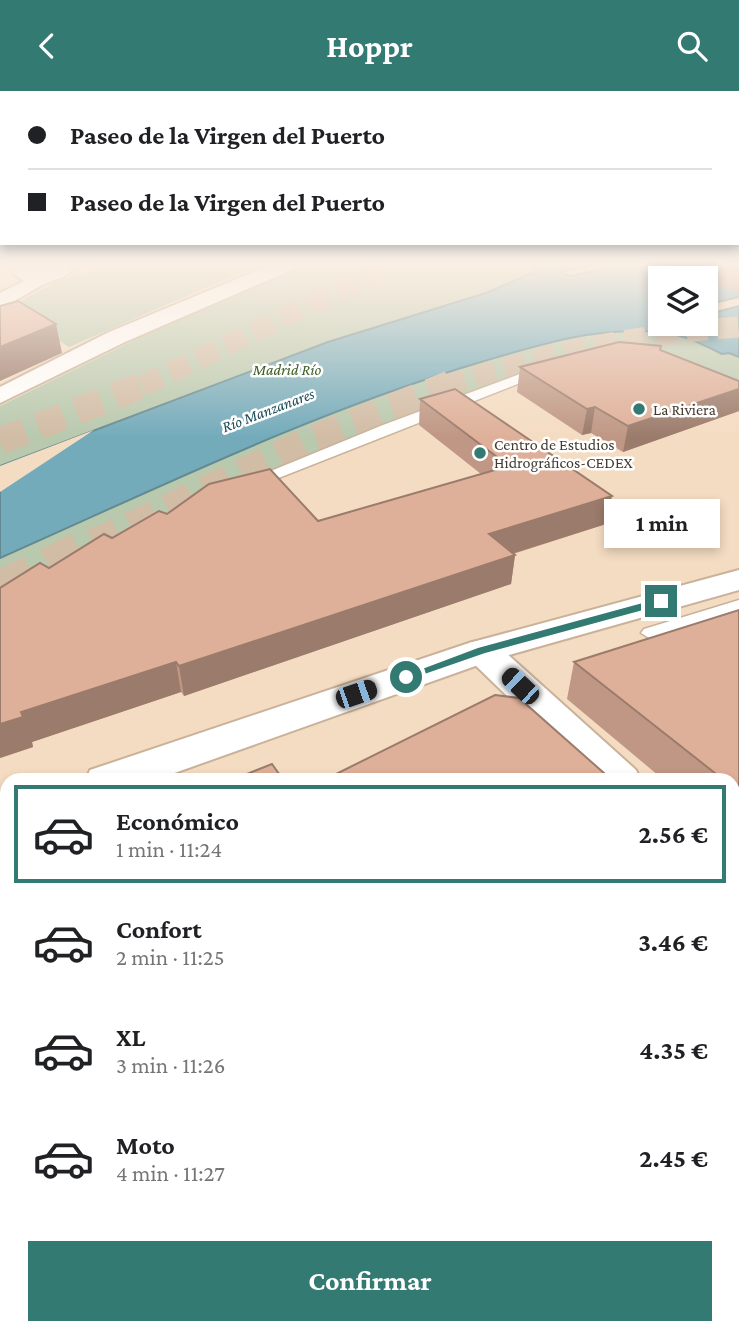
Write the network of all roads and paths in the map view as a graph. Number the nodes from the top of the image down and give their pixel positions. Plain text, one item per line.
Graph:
1 (152, 322) edge
2 (563, 362) edge
3 (0, 397) edge
4 (239, 501) edge
5 (739, 580) edge
6 (739, 603) edge
7 (651, 633) dead end
8 (482, 650) junction
9 (128, 773) edge
10 (613, 773) edge

1 - 3 street
2 - 4 lane
5 - 6 lane
5 - 8 street
6 - 7 lane
8 - 9 street
8 - 10 street

